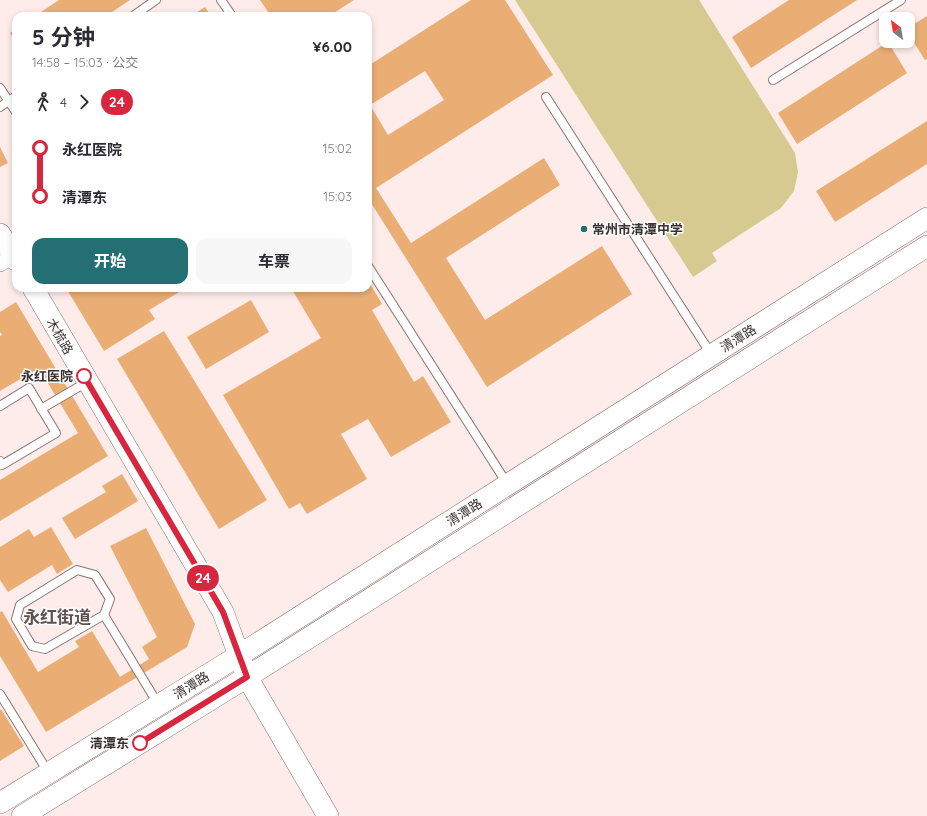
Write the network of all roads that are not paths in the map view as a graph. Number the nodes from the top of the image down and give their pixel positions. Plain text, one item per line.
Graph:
1 (156, 0) edge
2 (221, 0) edge
3 (901, 0) edge
4 (139, 12) edge
5 (229, 12) edge
6 (773, 80) dead end
7 (0, 88) edge
8 (546, 97) dead end
9 (12, 99) edge
10 (0, 107) edge
11 (927, 218) edge
12 (0, 234) edge
13 (927, 246) edge
14 (10, 260) edge
15 (372, 272) edge
16 (35, 292) edge
17 (712, 355) junction
18 (88, 382) junction
19 (0, 406) edge
20 (42, 409) junction
21 (0, 461) edge
22 (508, 485) junction
23 (104, 615) junction
24 (238, 656) junction
25 (247, 677) junction
26 (0, 694) edge
27 (158, 705) junction
28 (48, 773) junction
29 (0, 803) edge
30 (22, 816) edge
31 (328, 816) edge

1 - 4 lane
2 - 5 lane
3 - 6 lane
7 - 9 lane
8 - 17 lane
9 - 10 lane
11 - 17 main road, 清潭路
12 - 14 main road
13 - 25 main road, 清潭路
15 - 22 lane
16 - 18 main road, 木梳路
17 - 22 main road, 清潭路
18 - 20 lane
18 - 24 main road, 木梳路
19 - 20 lane
20 - 21 lane
22 - 24 main road, 清潭路
23 - 23 lane
23 - 27 lane
24 - 25 main road, 木梳路
24 - 27 main road, 清潭路
25 - 30 main road, 清潭路
25 - 31 main road, 木梳路
26 - 28 lane
27 - 28 main road, 清潭路
28 - 29 main road, 清潭路

